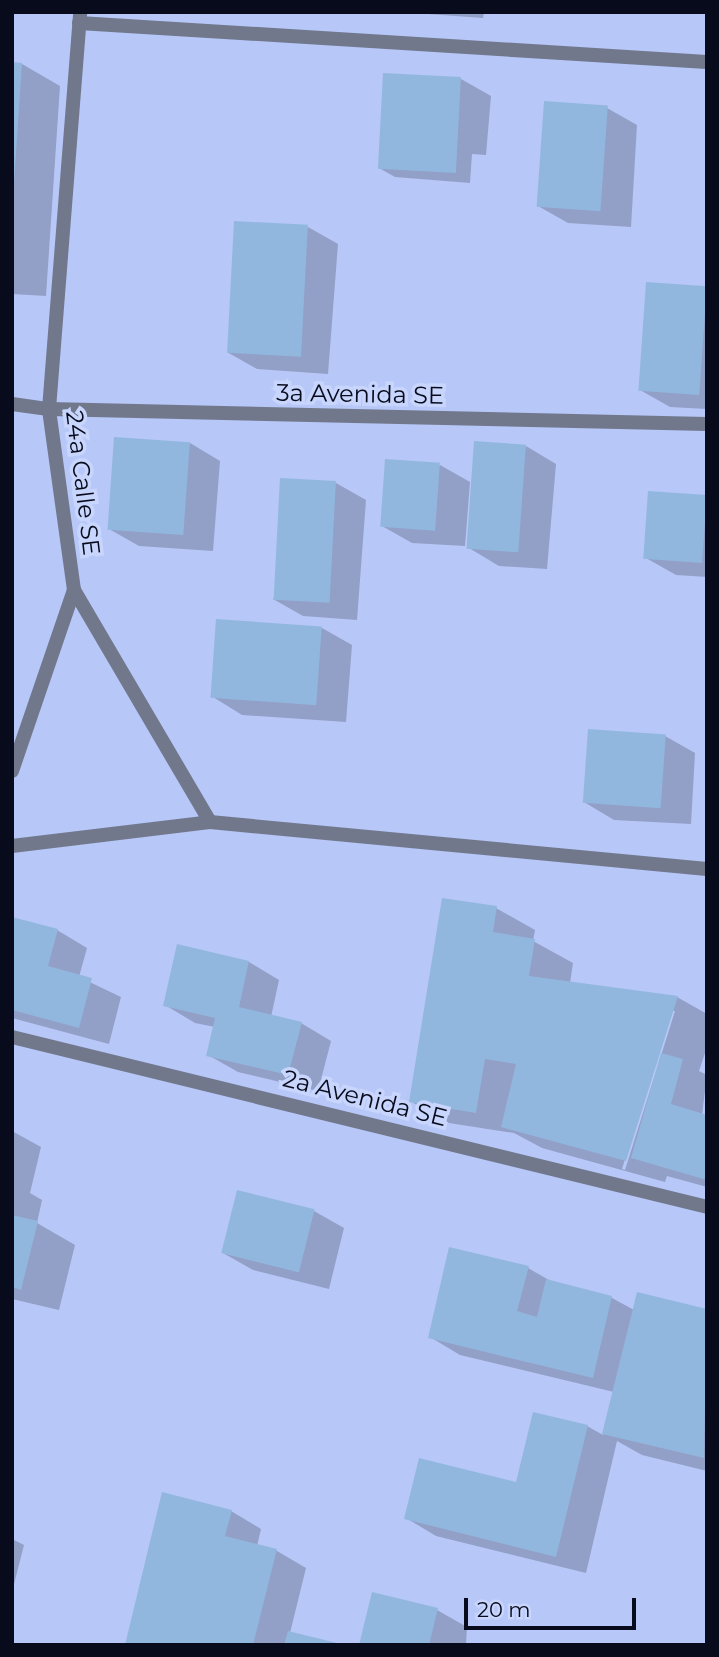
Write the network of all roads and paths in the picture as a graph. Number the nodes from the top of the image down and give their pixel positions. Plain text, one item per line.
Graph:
1 (80, 18) edge
2 (707, 62) edge
3 (12, 404) edge
4 (49, 410) junction
5 (707, 424) edge
6 (74, 590) junction
7 (12, 771) edge
8 (211, 822) junction
9 (12, 846) edge
10 (707, 869) edge
11 (12, 1037) edge
12 (707, 1207) edge

1 - 2 street
1 - 4 street, 24a Calle SE
3 - 4 street, 3a Avenida SE
4 - 5 street, 3a Avenida SE
4 - 6 street, 24a Calle SE
6 - 7 street, 24a Calle SE
6 - 8 street
8 - 9 street
8 - 10 street
11 - 12 street, 2a Avenida SE

